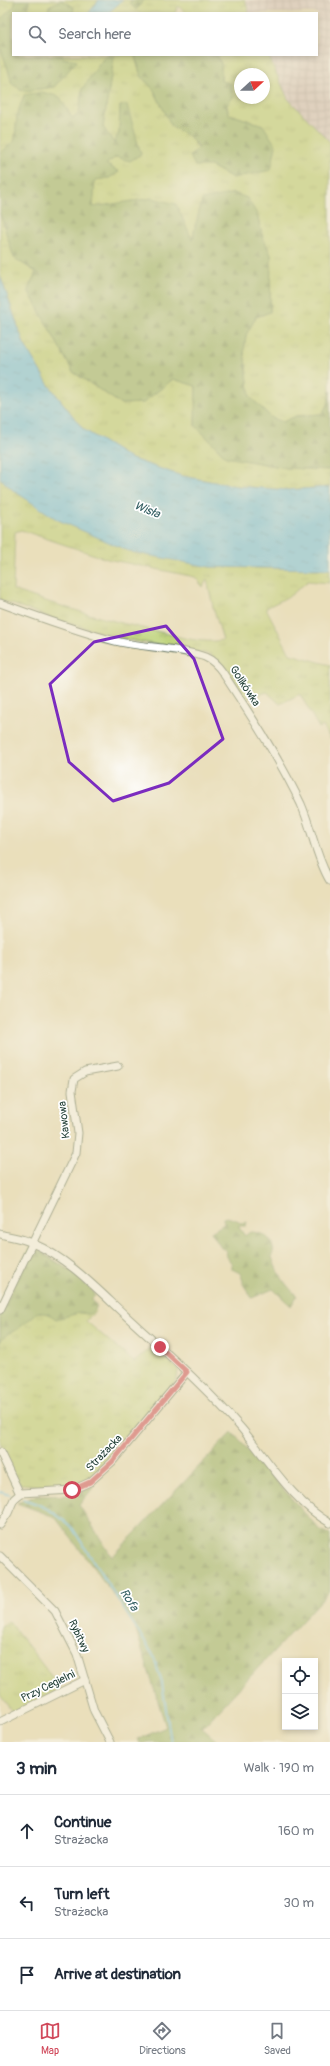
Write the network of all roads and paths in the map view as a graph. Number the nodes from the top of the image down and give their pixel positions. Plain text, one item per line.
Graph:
1 (0, 603) edge
2 (330, 881) edge
3 (118, 1066) dead end
4 (0, 1234) edge
5 (32, 1242) junction
6 (0, 1310) edge
7 (187, 1372) junction
8 (0, 1452) edge
9 (20, 1494) junction
10 (330, 1523) edge
11 (0, 1525) edge
12 (0, 1556) edge
13 (85, 1680) junction
14 (0, 1722) edge
15 (110, 1742) edge

1 - 2 street, Golikówka
3 - 5 street, Kawowa
4 - 5 street
5 - 6 street
5 - 7 street
7 - 9 street, Strażacka
7 - 10 street
8 - 9 street
9 - 11 street
12 - 13 street, Rybitwy
13 - 14 street, Przy Cegielni
13 - 15 street, Rybitwy

